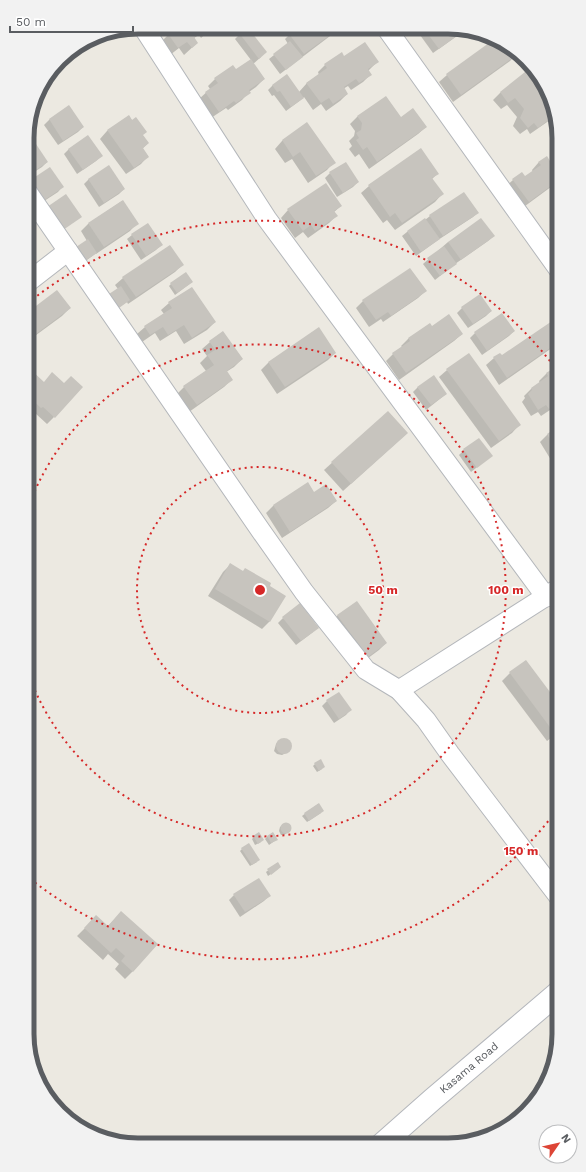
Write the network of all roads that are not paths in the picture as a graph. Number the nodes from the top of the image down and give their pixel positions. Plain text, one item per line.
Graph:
1 (148, 34) edge
2 (391, 34) edge
3 (34, 202) edge
4 (68, 251) junction
5 (552, 260) edge
6 (34, 277) edge
7 (552, 593) edge
8 (399, 690) junction
9 (552, 888) edge
10 (552, 998) edge
11 (389, 1138) edge

1 - 7 street
2 - 5 street
3 - 4 street
4 - 6 street
4 - 8 street
7 - 8 street
8 - 9 street
10 - 11 street, Kasama Road

